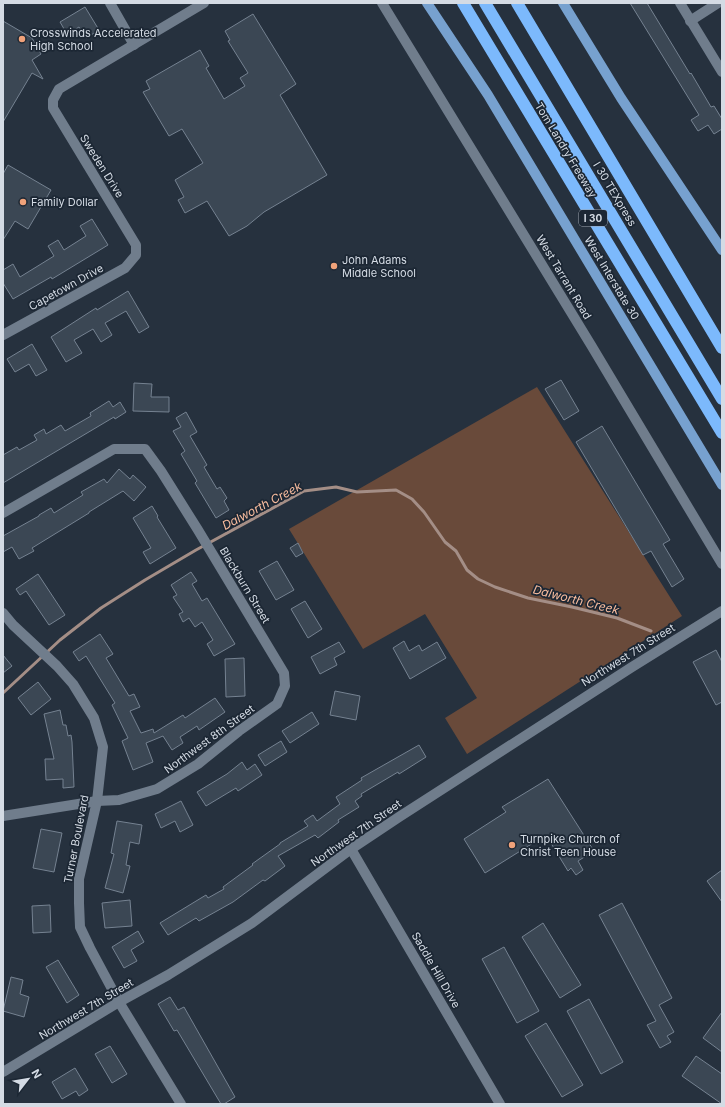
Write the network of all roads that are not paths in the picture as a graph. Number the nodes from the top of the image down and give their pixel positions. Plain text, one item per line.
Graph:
1 (110, 3) edge
2 (204, 3) edge
3 (382, 3) edge
4 (427, 3) edge
5 (463, 3) edge
6 (486, 3) edge
7 (517, 3) edge
8 (563, 3) edge
9 (680, 3) edge
10 (718, 3) edge
11 (690, 22) junction
12 (134, 45) junction
13 (722, 72) edge
14 (722, 250) edge
15 (136, 255) joint
16 (3, 335) edge
17 (722, 348) edge
18 (722, 399) edge
19 (722, 433) edge
20 (722, 485) edge
21 (3, 513) edge
22 (722, 564) edge
23 (722, 611) edge
24 (3, 613) edge
25 (284, 673) joint
26 (97, 801) junction
27 (3, 816) edge
28 (351, 849) junction
29 (119, 1002) junction
30 (3, 1072) edge
31 (181, 1104) edge
32 (500, 1104) edge

1 - 12 street
2 - 12 street
3 - 22 street, West Tarrant Road
4 - 20 main road, West Interstate 30
5 - 19 highway, Tom Landry Freeway / I 30
6 - 18 highway, I 30 TEXpress
7 - 17 highway
8 - 14 main road
9 - 11 street
10 - 11 street
11 - 13 street
12 - 15 street, Sweden Drive
15 - 16 street, Capetown Drive
21 - 25 street, Blackburn Street
23 - 28 street, Northwest 7th Street
24 - 26 street, Turner Boulevard
25 - 26 street, Northwest 8th Street
26 - 27 street, Northwest 8th Street
26 - 29 street, Turner Boulevard
28 - 29 street, Northwest 7th Street
28 - 32 street, Saddle Hill Drive
29 - 30 street, Northwest 7th Street
29 - 31 street, Turner Boulevard

